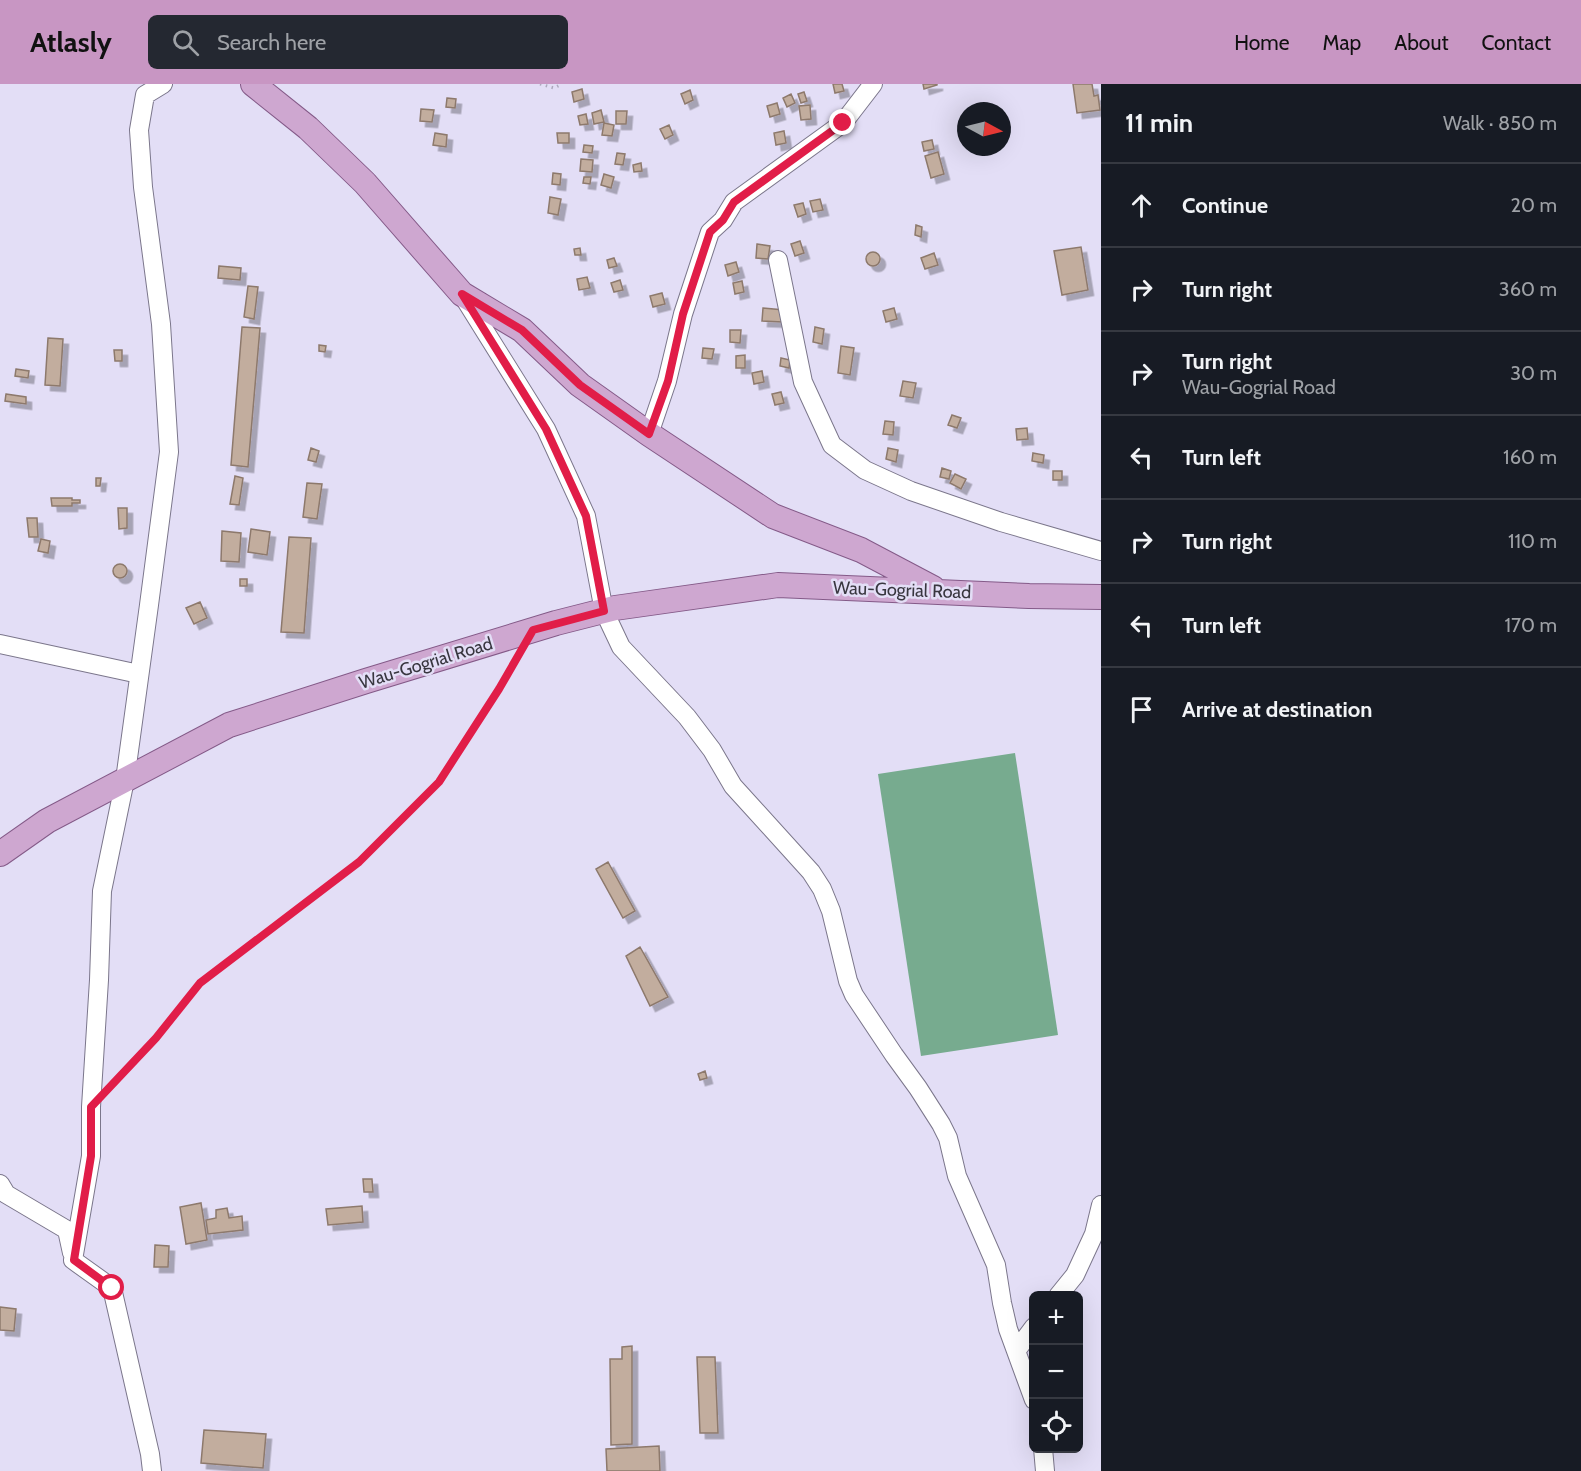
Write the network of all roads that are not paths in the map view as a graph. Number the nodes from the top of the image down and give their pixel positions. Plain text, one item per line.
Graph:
1 (164, 84) edge
2 (253, 84) edge
3 (873, 84) edge
4 (778, 260) dead end
5 (462, 294) junction
6 (649, 434) junction
7 (1101, 551) edge
8 (940, 592) junction
9 (1101, 597) edge
10 (604, 611) junction
11 (0, 644) edge
12 (139, 674) junction
13 (124, 780) junction
14 (0, 854) edge
15 (0, 1184) edge
16 (1101, 1205) edge
17 (74, 1260) junction
18 (1062, 1291) edge
19 (1029, 1334) edge
20 (1016, 1351) junction
21 (1034, 1399) edge
22 (1043, 1453) edge
23 (152, 1471) edge
24 (1045, 1471) edge

1 - 12 street
2 - 5 main road
3 - 6 street
4 - 7 street
5 - 6 main road
5 - 10 street
6 - 8 main road
8 - 9 main road, Wau-Gogrial Road
8 - 10 main road, Wau-Gogrial Road
10 - 13 main road, Wau-Gogrial Road
10 - 20 street
11 - 12 street
12 - 13 street
13 - 14 main road, Wau-Gogrial Road
13 - 17 street
15 - 17 street
16 - 18 street
17 - 23 street
19 - 20 street
20 - 21 street
22 - 24 street

